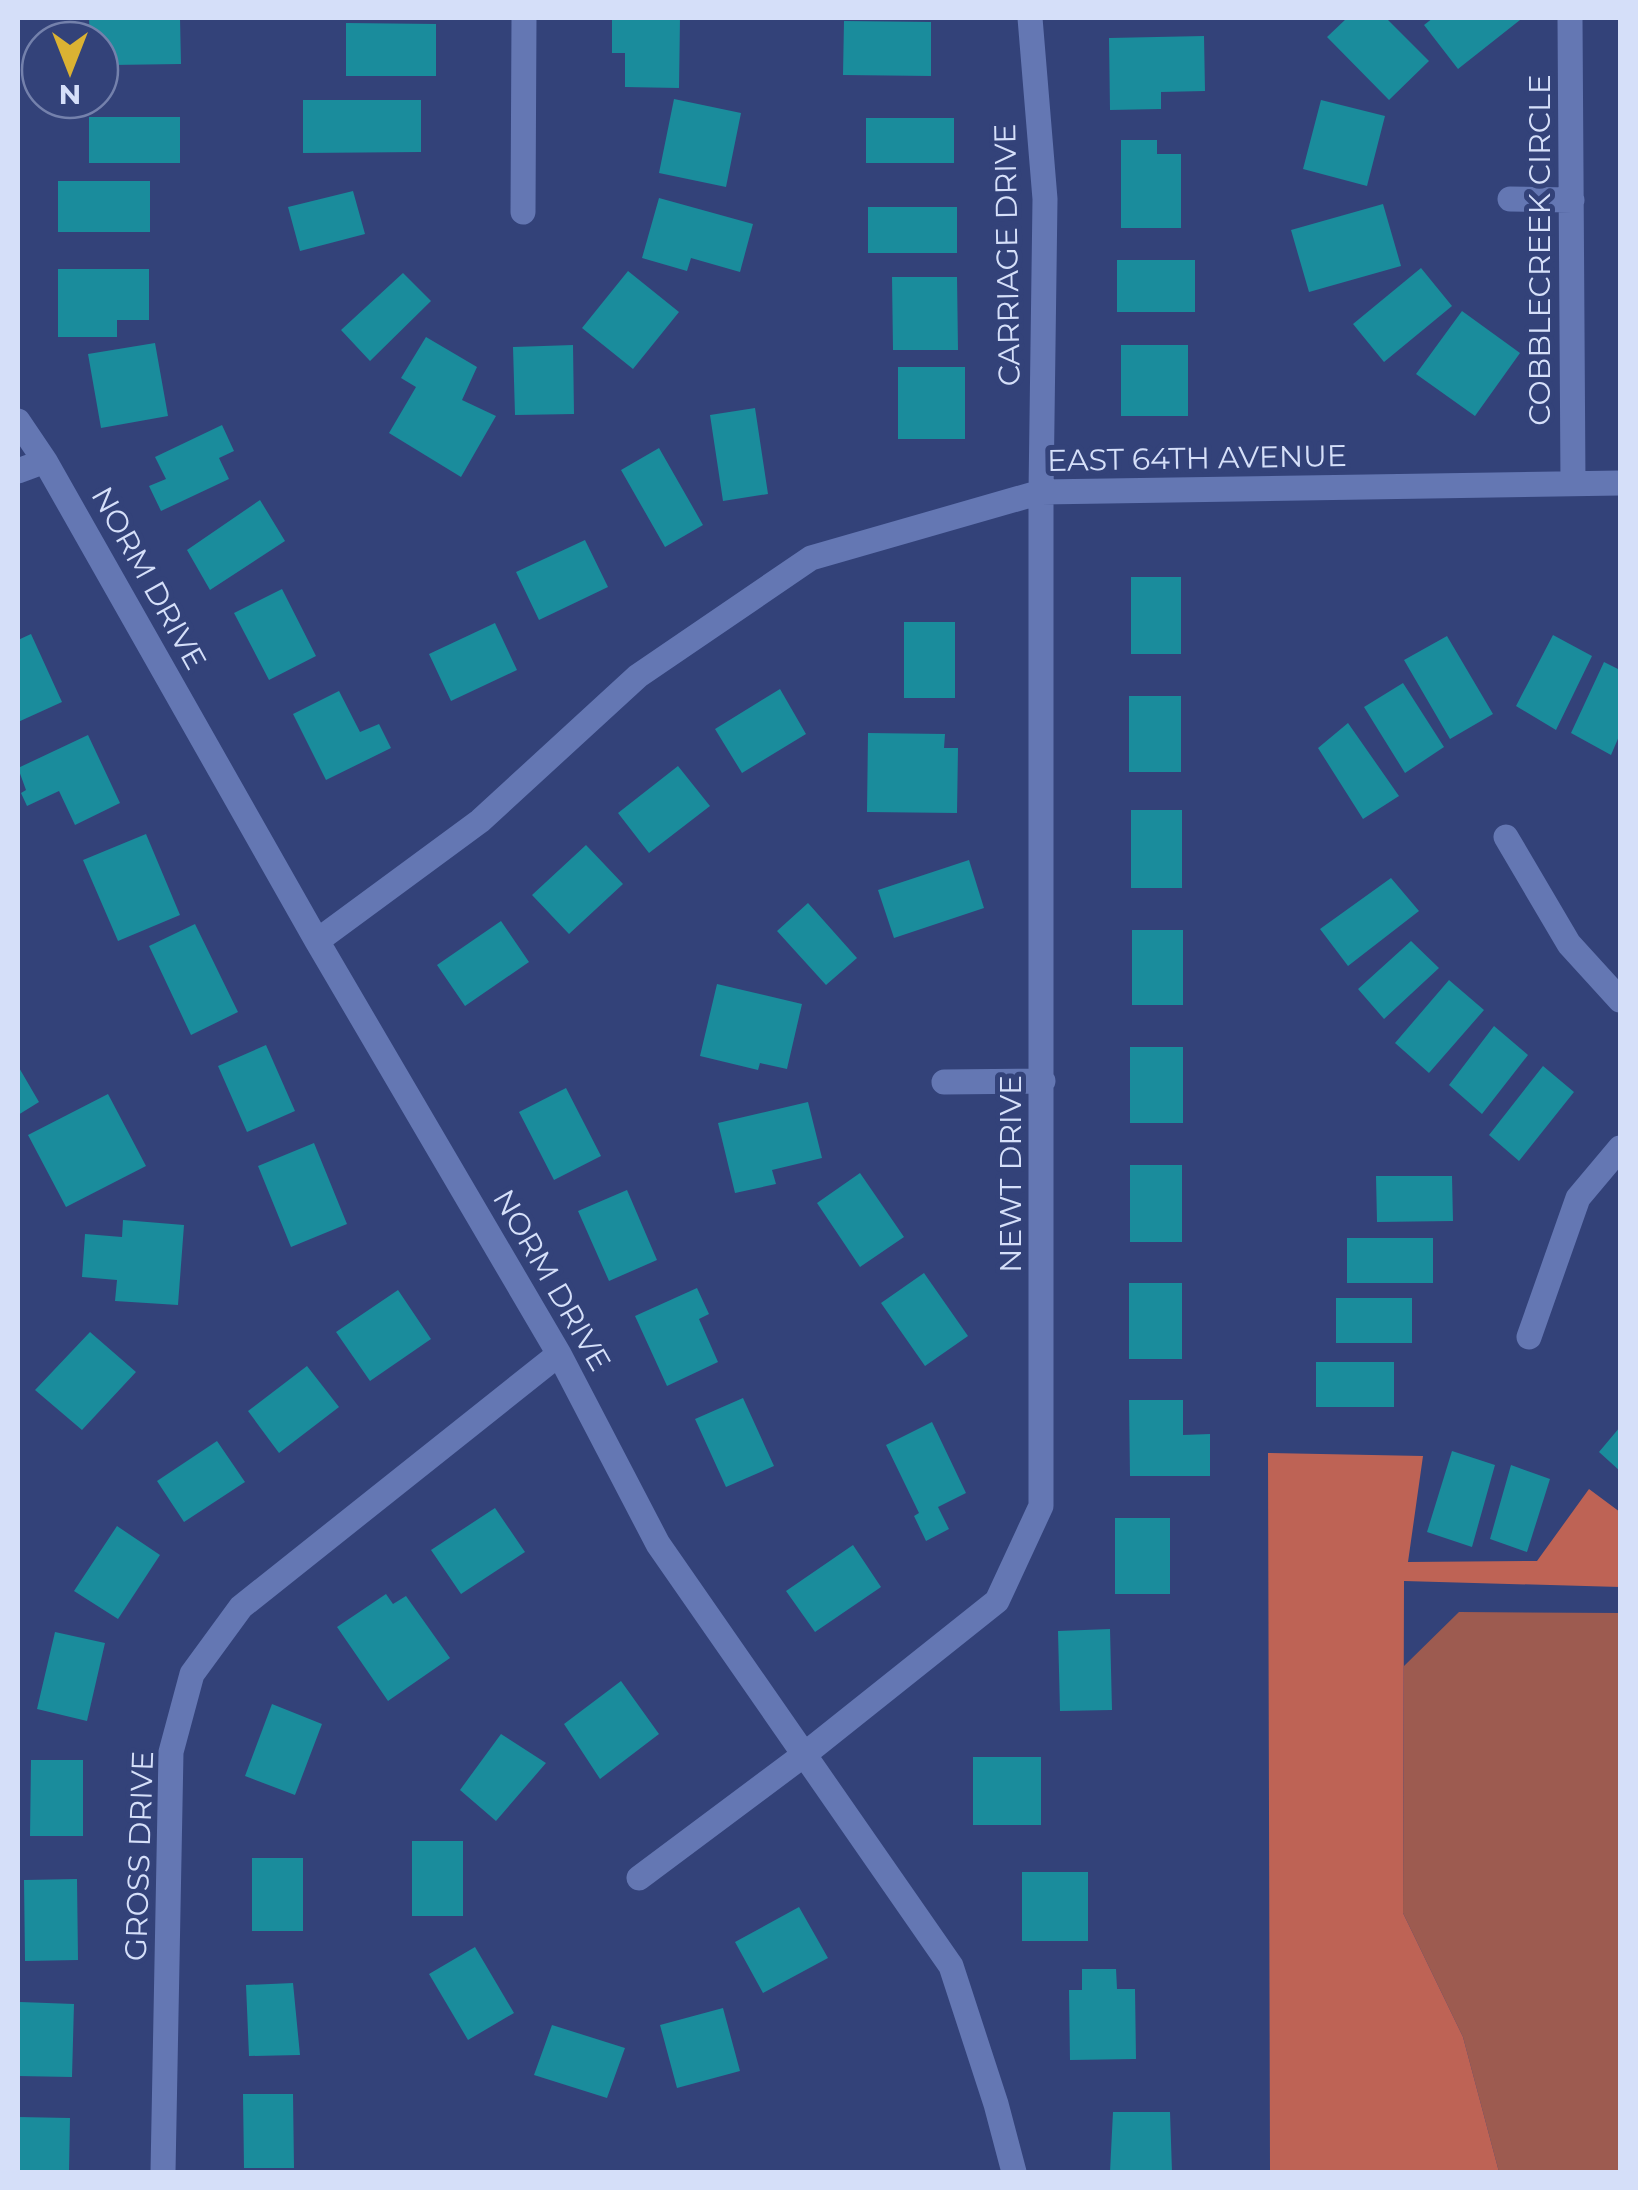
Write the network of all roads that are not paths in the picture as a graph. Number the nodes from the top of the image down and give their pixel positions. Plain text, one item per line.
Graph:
1 (524, 18) edge
2 (1030, 18) edge
3 (1570, 18) edge
4 (1510, 199) dead end
5 (1572, 200) junction
6 (523, 212) dead end
7 (18, 421) edge
8 (45, 461) junction
9 (18, 471) edge
10 (1573, 483) junction
11 (1620, 484) edge
12 (1041, 492) junction
13 (1506, 838) dead end
14 (317, 941) junction
15 (1620, 1000) edge
16 (1043, 1080) junction
17 (944, 1082) dead end
18 (1620, 1148) edge
19 (1529, 1337) dead end
20 (559, 1354) junction
21 (805, 1754) junction
22 (639, 1878) dead end
23 (163, 2172) edge
24 (1014, 2172) edge

1 - 6 street
2 - 12 street, CARRIAGE DRIVE
3 - 5 street, COBBLECREEK CIRCLE
4 - 5 street
5 - 10 street, COBBLECREEK CIRCLE
7 - 8 street, NORM DRIVE
8 - 9 street
8 - 14 street, NORM DRIVE
10 - 11 street, EAST 64TH AVENUE
10 - 12 street, EAST 64TH AVENUE
12 - 14 street, EAST 64TH AVENUE
12 - 16 street, NEWT DRIVE
13 - 15 street
14 - 20 street, NORM DRIVE
16 - 17 street
16 - 21 street, NEWT DRIVE
18 - 19 street
20 - 21 street, NORM DRIVE
20 - 23 street, GROSS DRIVE
21 - 22 street, NEWT DRIVE
21 - 24 street, NORM DRIVE

